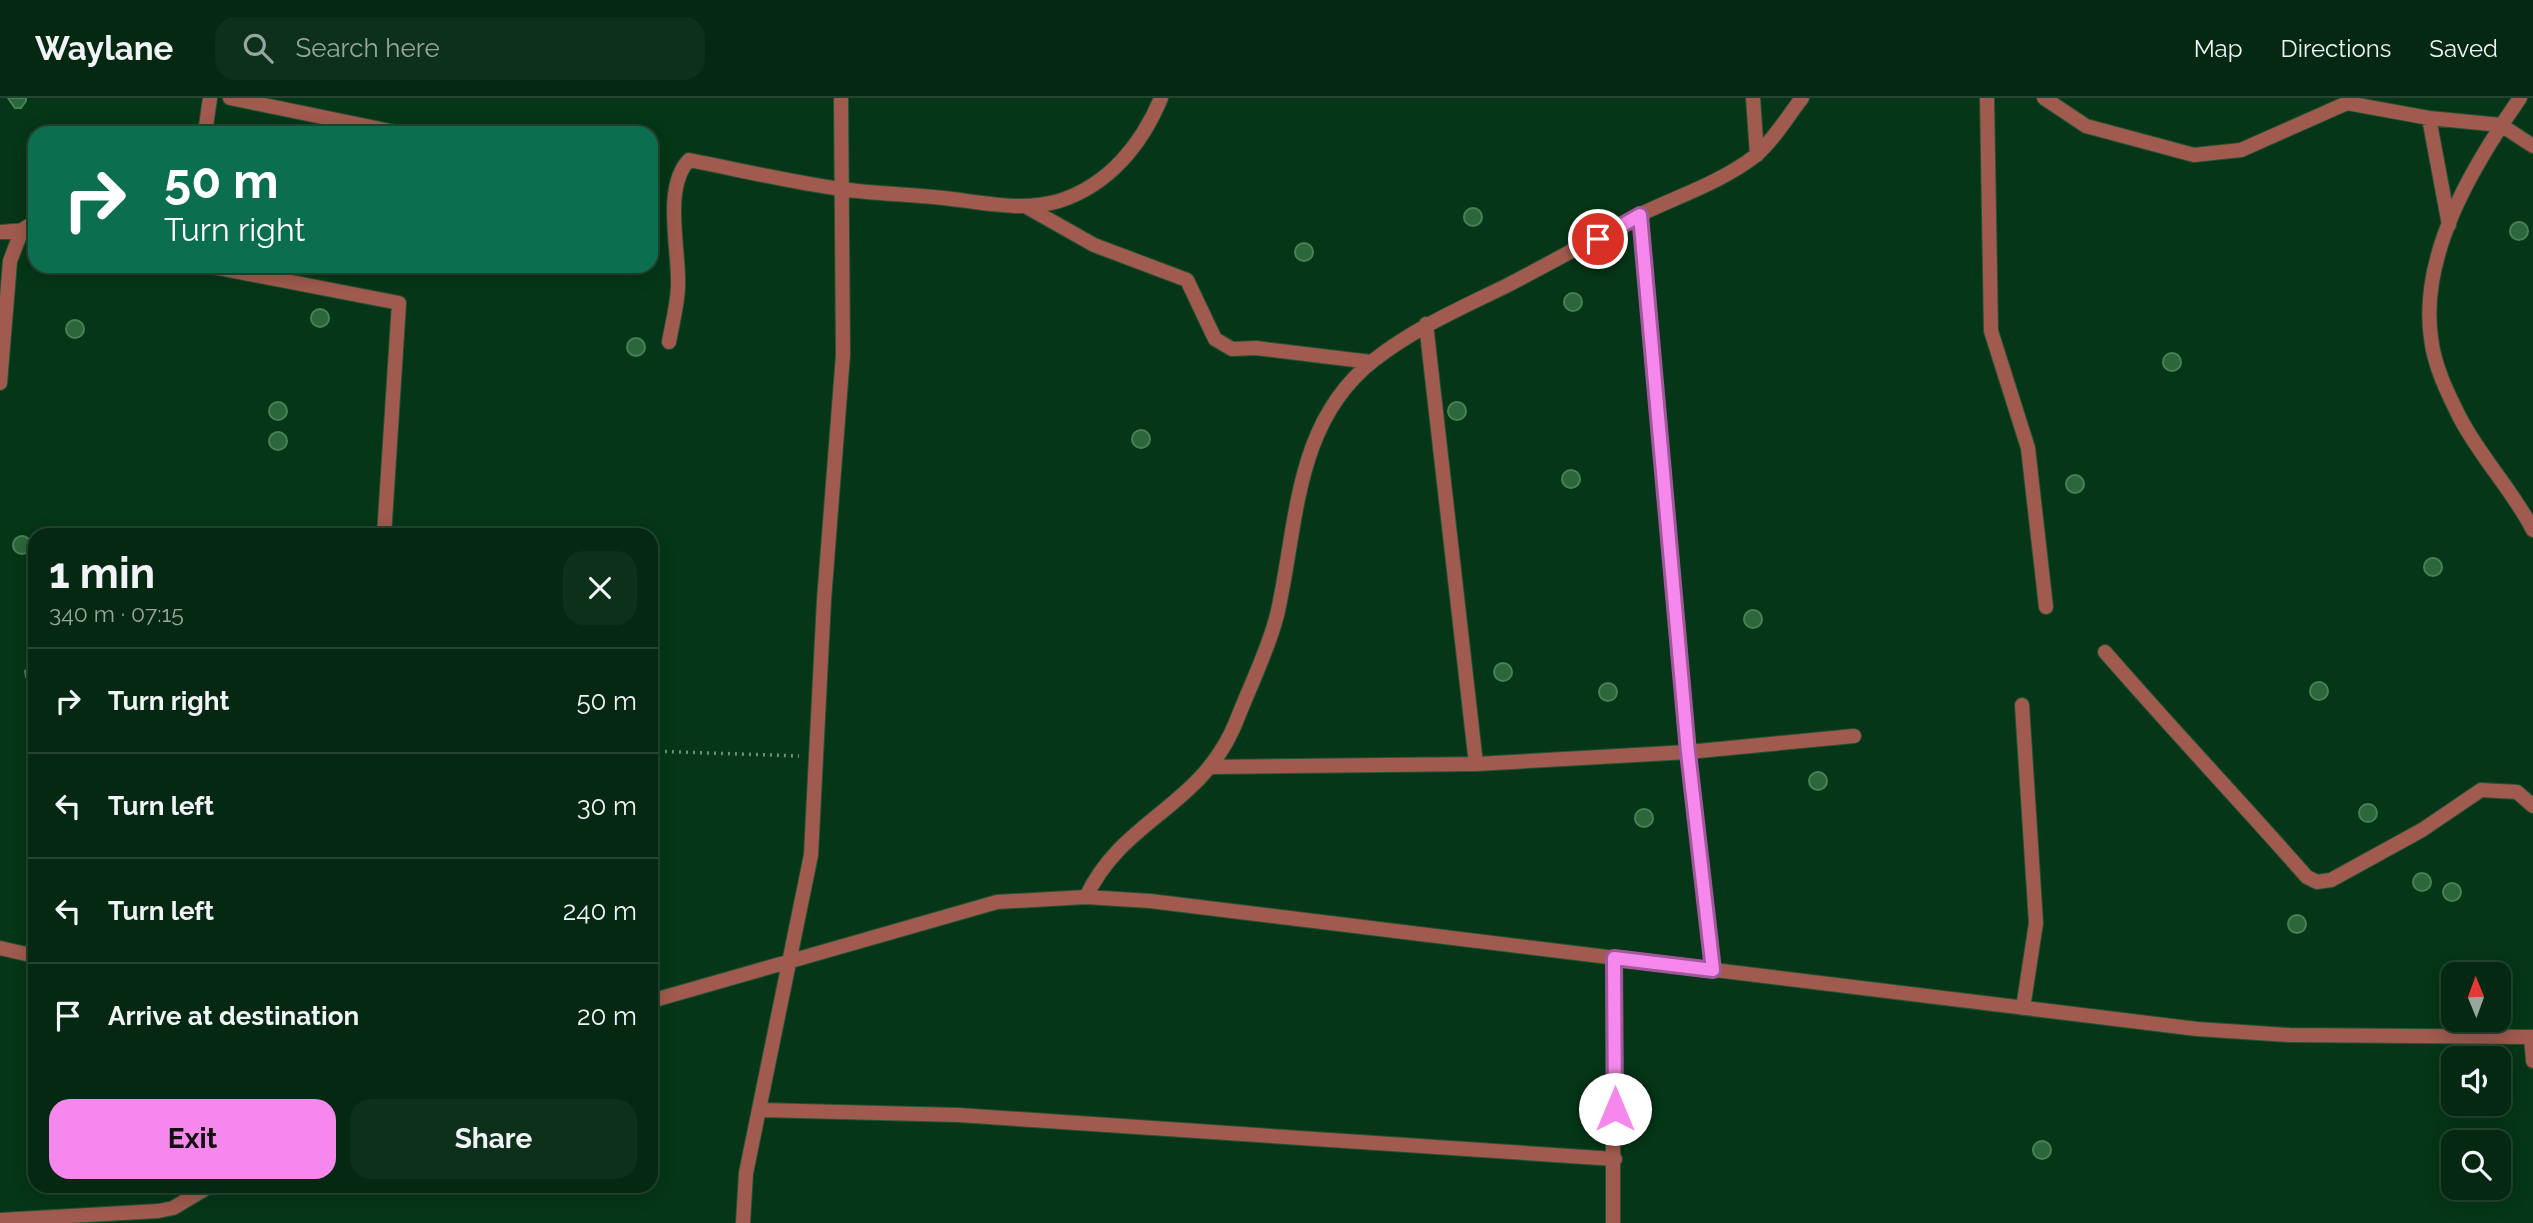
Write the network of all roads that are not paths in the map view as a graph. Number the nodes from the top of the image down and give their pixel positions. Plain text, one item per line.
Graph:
1 (210, 98) edge
2 (230, 98) edge
3 (841, 98) edge
4 (1161, 98) edge
5 (1753, 98) edge
6 (1802, 98) edge
7 (1987, 98) edge
8 (2044, 98) edge
9 (2520, 98) edge
10 (2429, 118) junction
11 (2501, 125) junction
12 (206, 126) edge
13 (366, 126) edge
14 (2533, 146) edge
15 (1757, 155) junction
16 (842, 190) junction
17 (1025, 206) junction
18 (1640, 215) junction
19 (2449, 225) junction
20 (28, 228) edge
21 (0, 232) edge
22 (28, 233) edge
23 (244, 273) edge
24 (1426, 324) junction
25 (669, 342) dead end
26 (1371, 362) junction
27 (0, 383) edge
28 (385, 528) edge
29 (2533, 530) edge
30 (2046, 607) dead end
31 (2105, 652) dead end
32 (2022, 705) dead end
33 (1854, 736) dead end
34 (1688, 752) junction
35 (1476, 764) junction
36 (1212, 767) junction
37 (2533, 807) edge
38 (1086, 897) junction
39 (0, 948) edge
40 (28, 954) edge
41 (1614, 958) junction
42 (789, 963) junction
43 (1713, 970) junction
44 (658, 999) edge
45 (2023, 1008) junction
46 (2532, 1037) edge
47 (2533, 1061) edge
48 (759, 1110) junction
49 (1615, 1159) junction
50 (198, 1193) edge
51 (107, 1219) edge
52 (0, 1220) edge
53 (743, 1223) edge
54 (1613, 1223) edge

1 - 12 street
2 - 13 street
3 - 16 street
4 - 17 street
5 - 15 street
6 - 15 street
7 - 30 street
8 - 10 street
9 - 11 street
10 - 11 street
10 - 19 street
11 - 14 street
11 - 19 street
15 - 18 street
16 - 17 street
16 - 25 street
16 - 42 street
17 - 26 street
18 - 24 street
18 - 34 street
19 - 29 street
20 - 21 street
22 - 27 street
23 - 28 street
24 - 26 street
24 - 35 street
26 - 36 street
31 - 37 street
32 - 45 street
33 - 34 street
34 - 35 street
34 - 43 street
35 - 36 street
36 - 38 street
38 - 41 street
38 - 42 street
39 - 40 street
41 - 43 street
41 - 49 street
42 - 44 street
42 - 48 street
43 - 45 street
45 - 46 street
46 - 47 street
48 - 49 street
48 - 53 street
49 - 54 street
50 - 51 street
51 - 52 street

